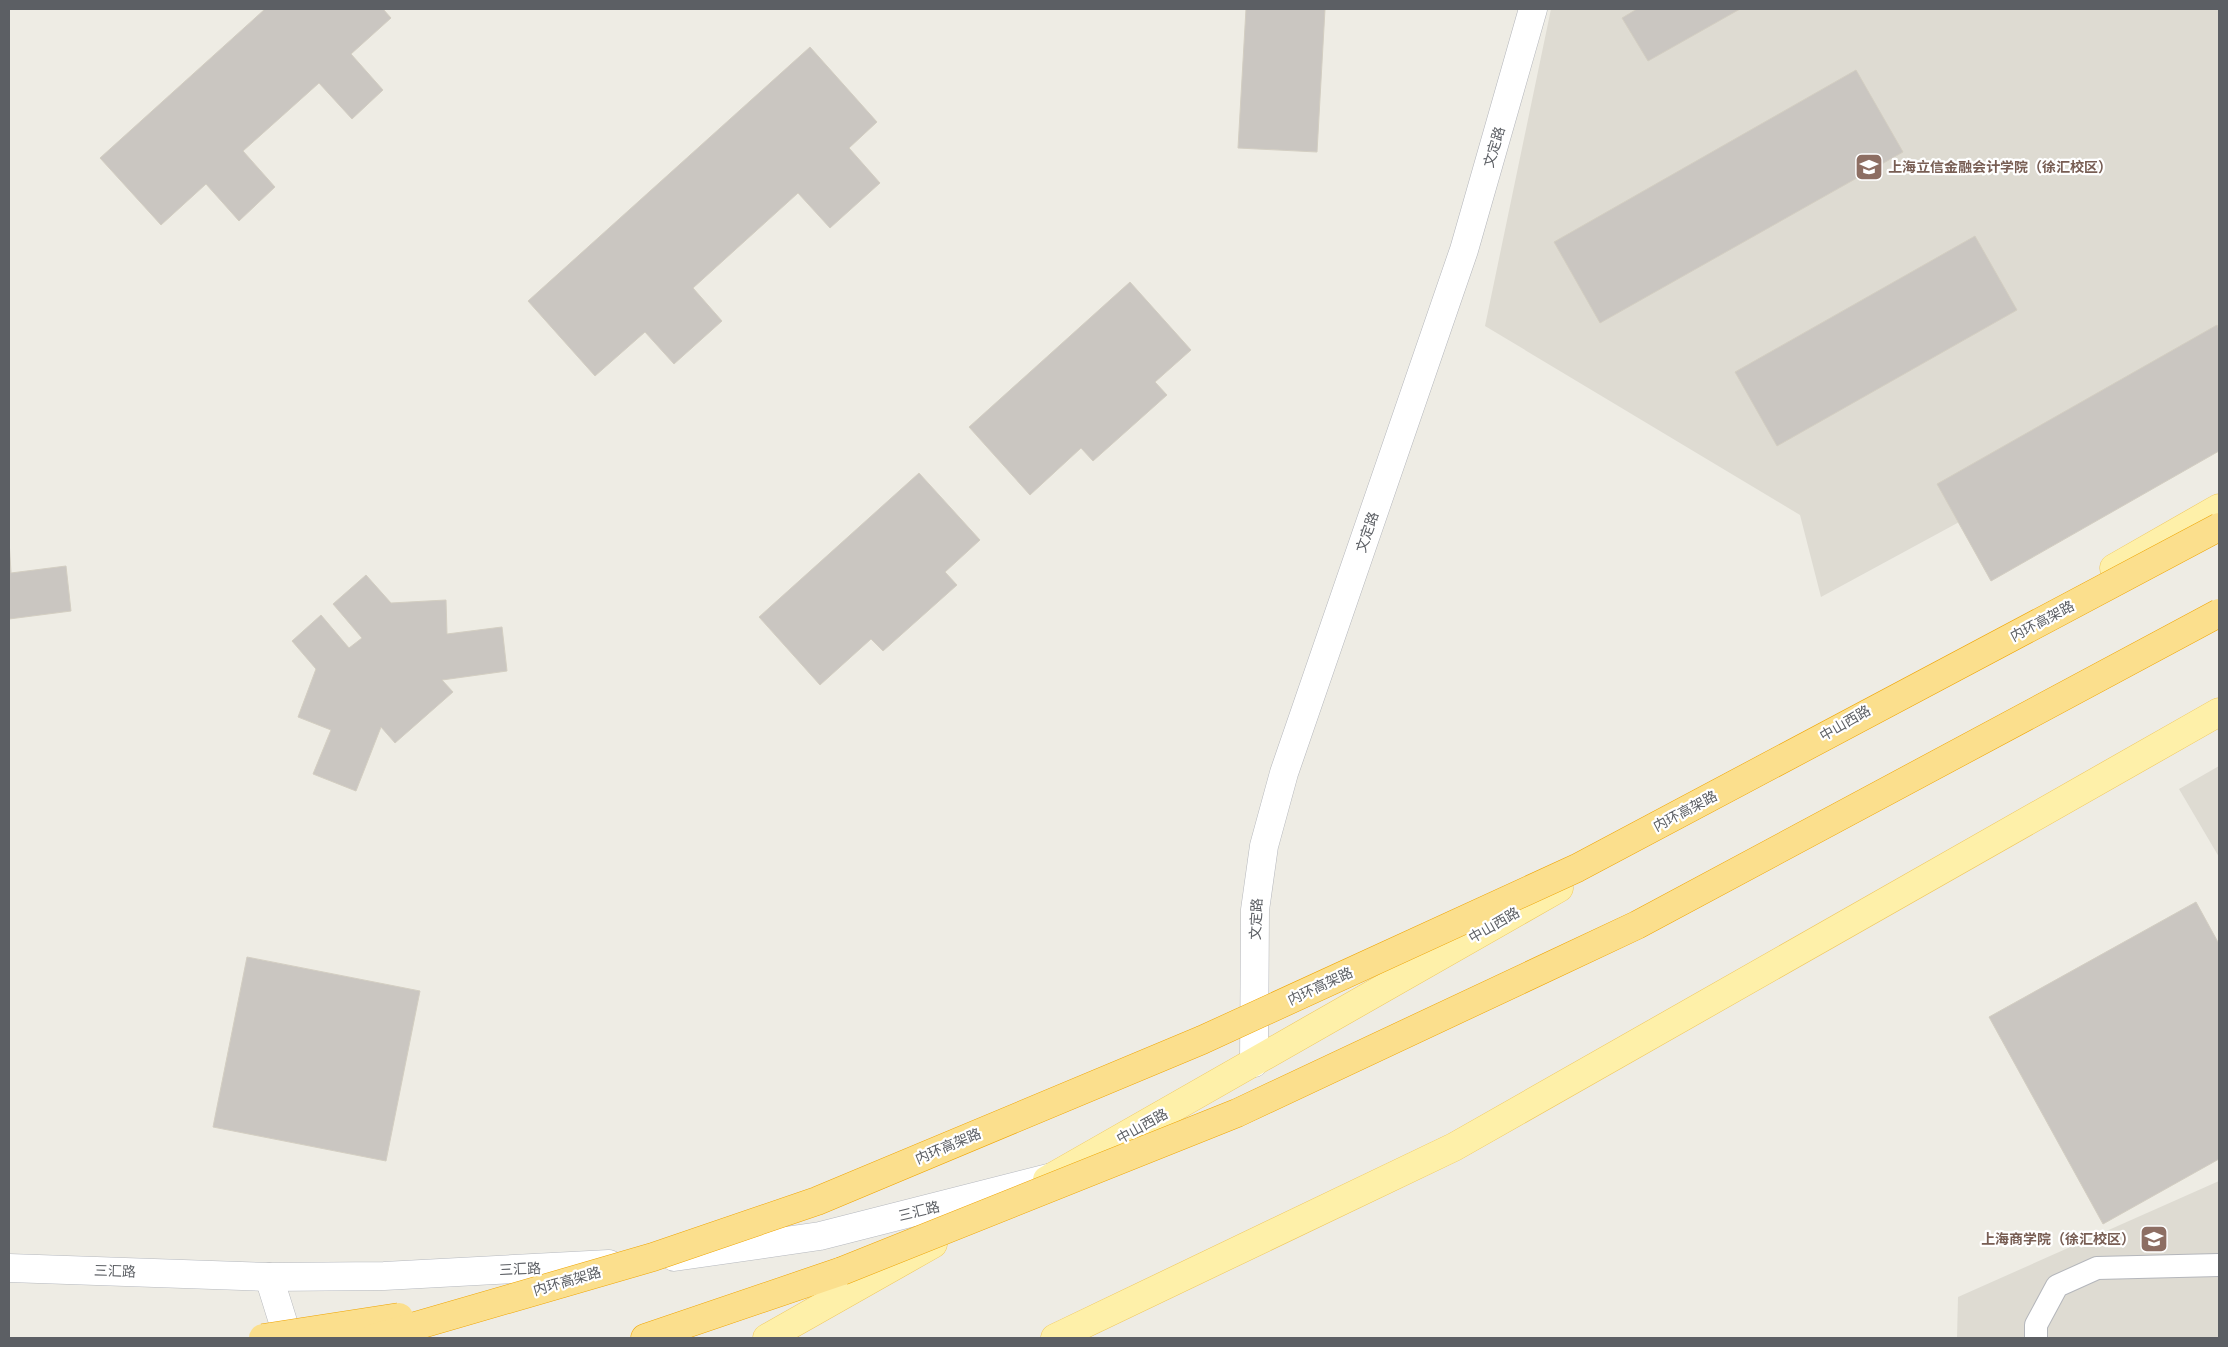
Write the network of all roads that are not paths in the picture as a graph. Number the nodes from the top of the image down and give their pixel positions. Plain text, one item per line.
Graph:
1 (1533, 9) edge
2 (2219, 508) edge
3 (2219, 527) edge
4 (2219, 613) edge
5 (2219, 712) edge
6 (1254, 1063) junction
7 (1052, 1177) junction
8 (2219, 1265) edge
9 (9, 1268) edge
10 (269, 1277) junction
11 (492, 1302) junction
12 (263, 1338) edge
13 (288, 1338) edge
14 (374, 1338) edge
15 (645, 1338) edge
16 (767, 1338) edge
17 (1055, 1338) edge
18 (2036, 1338) edge

1 - 6 street, 文定路
2 - 6 main road, 中山西路
3 - 11 highway, 内环高架路, bridge
4 - 15 highway, bridge
5 - 17 main road
6 - 7 main road, 中山西路
7 - 10 street, 三汇路
7 - 16 main road, 中山西路
8 - 18 lane
9 - 10 street, 三汇路
10 - 13 street
11 - 12 highway, bridge
11 - 14 highway, 内环高架路, bridge

